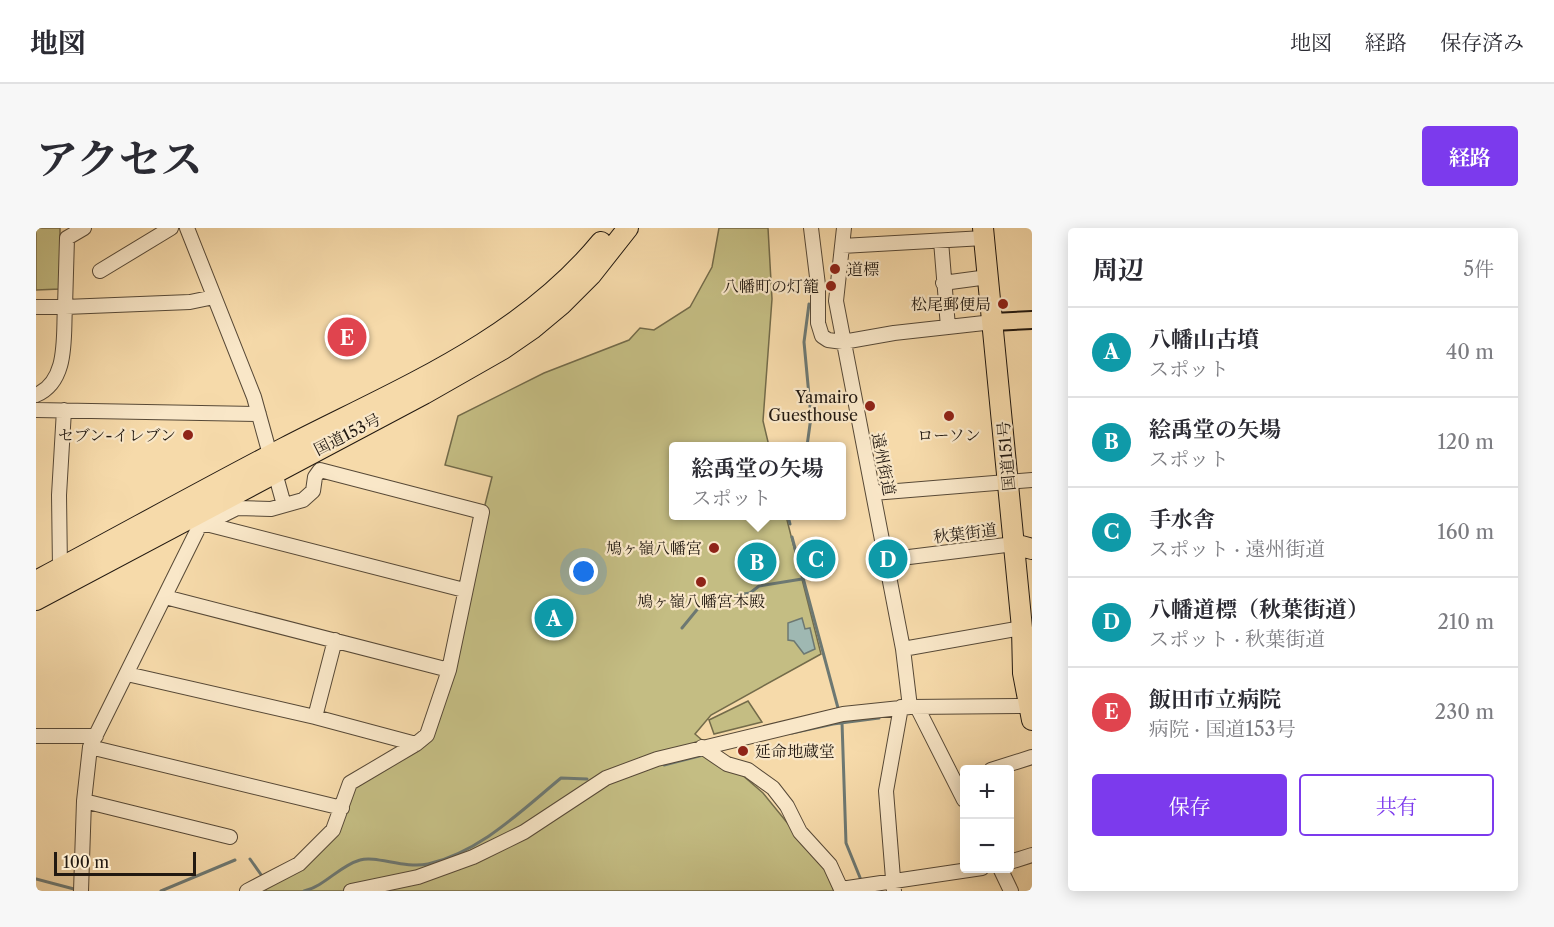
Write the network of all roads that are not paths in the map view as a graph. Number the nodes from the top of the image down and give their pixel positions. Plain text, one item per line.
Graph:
1 (84, 228) edge
2 (171, 228) edge
3 (187, 228) edge
4 (611, 228) edge
5 (628, 228) edge
6 (811, 228) edge
7 (844, 228) edge
8 (983, 233) edge
9 (941, 241) junction
10 (842, 246) junction
11 (100, 271) dead end
12 (988, 277) junction
13 (943, 283) junction
14 (214, 297) junction
15 (36, 307) edge
16 (64, 307) junction
17 (1032, 320) edge
18 (993, 322) junction
19 (948, 327) junction
20 (843, 342) junction
21 (36, 395) edge
22 (36, 410) edge
23 (64, 410) junction
24 (259, 414) junction
25 (273, 463) junction
26 (1032, 480) edge
27 (1008, 482) junction
28 (873, 492) junction
29 (284, 505) junction
30 (206, 524) junction
31 (1023, 546) edge
32 (885, 560) junction
33 (60, 568) junction
34 (36, 581) edge
35 (464, 590) junction
36 (165, 597) junction
37 (36, 600) edge
38 (1022, 628) junction
39 (335, 639) junction
40 (903, 649) junction
41 (449, 670) junction
42 (127, 674) junction
43 (909, 707) junction
44 (1031, 713) edge
45 (315, 717) junction
46 (36, 736) edge
47 (93, 741) junction
48 (416, 744) junction
49 (702, 747) junction
50 (1032, 758) edge
51 (1008, 765) edge
52 (959, 779) edge
53 (84, 801) junction
54 (342, 808) junction
55 (230, 837) dead end
56 (1032, 855) edge
57 (1014, 861) edge
58 (960, 872) edge
59 (1002, 873) edge
60 (894, 885) edge
61 (81, 891) edge
62 (247, 891) edge
63 (351, 891) edge
64 (1011, 891) edge

1 - 16 street
2 - 11 street
3 - 14 street
4 - 25 highway, 国道153号
5 - 25 highway, 国道153号
6 - 20 street
7 - 10 street, 遠州街道
8 - 9 street
8 - 12 highway, 国道151号
9 - 10 street
9 - 13 street
10 - 20 street, 遠州街道
12 - 13 street
12 - 18 highway, 国道151号
13 - 19 street
14 - 16 street
14 - 24 street
15 - 16 street
16 - 21 street
17 - 18 main road
18 - 19 street
18 - 27 highway, 国道151号
19 - 20 street
20 - 28 street, 遠州街道
22 - 23 street
23 - 24 street
23 - 33 street
24 - 25 street
25 - 29 street
25 - 33 highway, 国道153号
25 - 37 highway, 国道153号
26 - 27 street
27 - 28 street
27 - 31 highway, 国道151号
28 - 32 street, 遠州街道
29 - 30 street
29 - 35 street
30 - 35 street
30 - 36 street
31 - 32 street, 秋葉街道
31 - 38 highway, 国道151号
32 - 40 street, 遠州街道
33 - 34 highway, 国道153号
35 - 41 street
36 - 39 street
36 - 42 street
38 - 40 street
38 - 44 highway, 国道151号
39 - 41 street
39 - 45 street
40 - 43 street, 遠州街道
41 - 48 street
42 - 45 street
42 - 47 street
43 - 44 street
43 - 49 street
43 - 52 street, 遠州街道
43 - 60 street, 遠州街道
45 - 48 street
46 - 47 street
47 - 53 street
47 - 54 street
48 - 54 street
49 - 60 street
49 - 63 street
50 - 51 street
53 - 55 street
53 - 61 street
54 - 62 street
56 - 57 street
58 - 60 street
59 - 64 street

